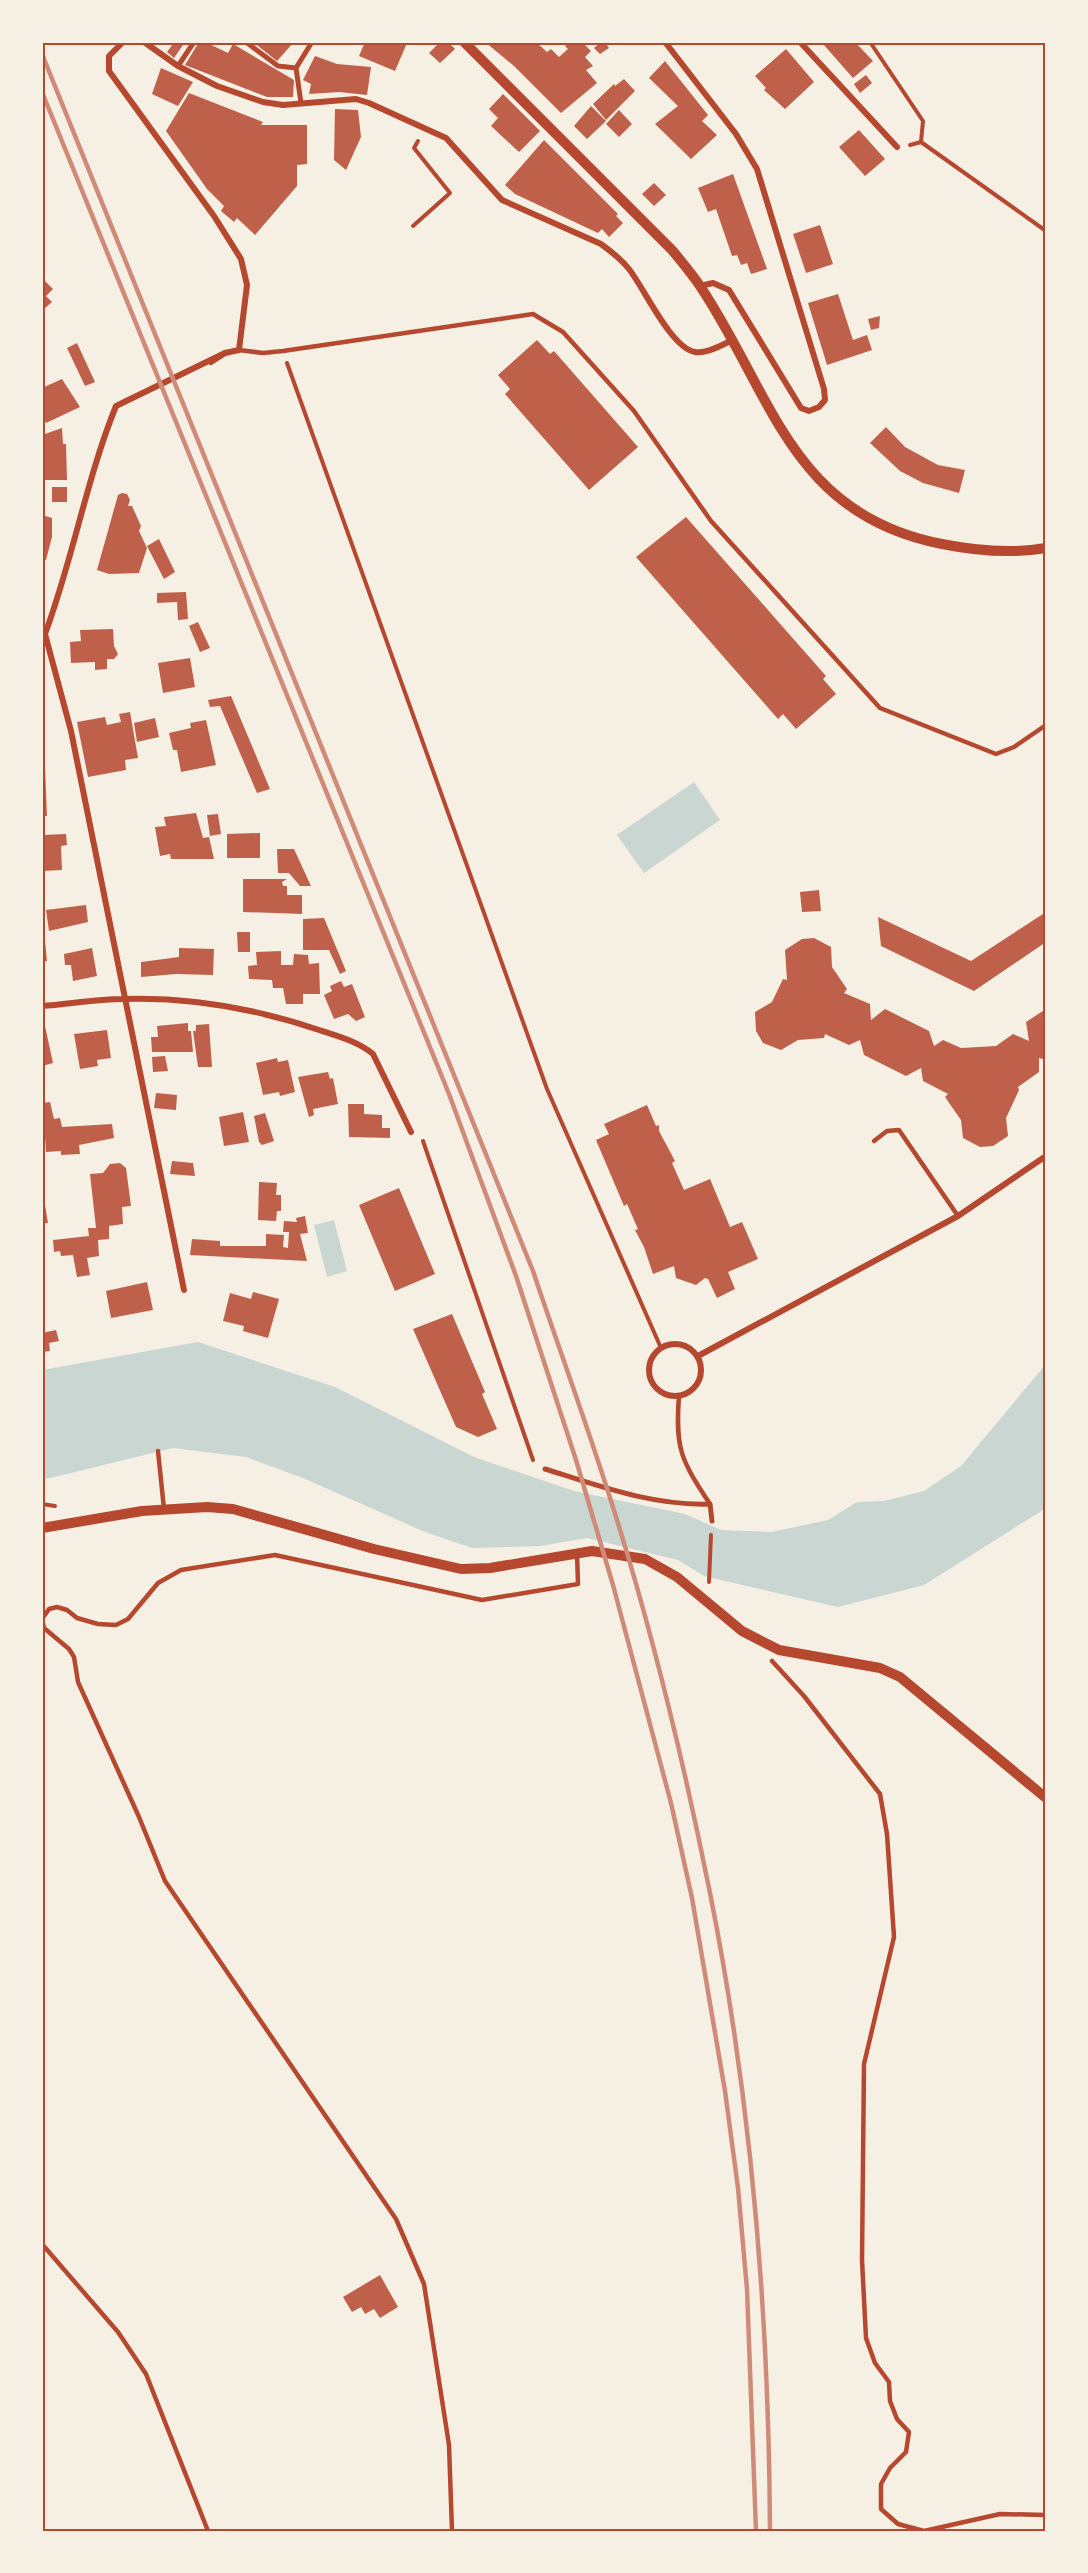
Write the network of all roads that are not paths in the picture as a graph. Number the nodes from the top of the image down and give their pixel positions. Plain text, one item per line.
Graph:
1 (123, 42) edge
2 (144, 42) edge
3 (194, 42) edge
4 (246, 42) edge
5 (312, 42) edge
6 (464, 42) edge
7 (665, 42) edge
8 (800, 42) edge
9 (178, 66) junction
10 (296, 68) junction
11 (301, 103) junction
12 (897, 147) road end
13 (700, 286) junction
14 (731, 341) junction
15 (239, 350) junction
16 (225, 353) junction
17 (212, 362) dead end
18 (1046, 548) edge
19 (43, 634) edge
20 (1046, 725) edge
21 (125, 999) junction
22 (42, 1006) edge
23 (411, 1132) road end
24 (874, 1141) dead end
25 (1046, 1156) edge
26 (958, 1216) junction
27 (184, 1290) dead end
28 (698, 1356) junction
29 (679, 1396) junction
30 (158, 1451) dead end
31 (545, 1468) road end
32 (710, 1504) junction
33 (170, 1508) junction
34 (712, 1521) road end
35 (42, 1528) edge
36 (577, 1554) junction
37 (772, 1661) dead end
38 (1046, 1798) edge
39 (42, 2244) edge
40 (1046, 2515) edge
41 (208, 2531) edge
42 (452, 2531) edge

1 - 15 street
2 - 9 street
3 - 9 street
4 - 10 street
5 - 10 street
6 - 13 street
7 - 13 street
8 - 12 street
9 - 11 street
10 - 11 street
11 - 14 street
13 - 14 street
14 - 18 street
15 - 16 street
15 - 20 lane
16 - 17 street
16 - 19 street
19 - 21 street
21 - 22 street
21 - 23 street
21 - 27 street
24 - 26 lane
25 - 26 street
26 - 28 street
28 - 29 street
28 - 29 street
29 - 32 lane
30 - 33 lane
31 - 32 street
32 - 34 street
33 - 35 street
33 - 36 street
36 - 38 street
36 - 42 lane
37 - 40 lane
39 - 41 lane

